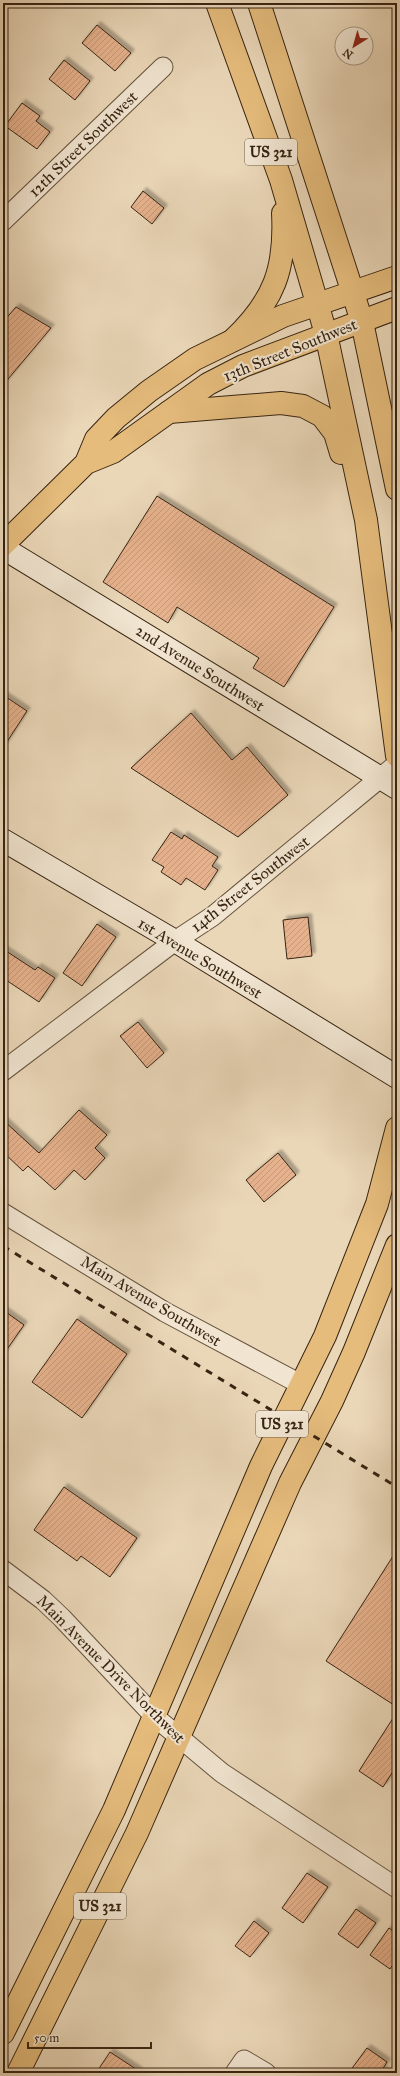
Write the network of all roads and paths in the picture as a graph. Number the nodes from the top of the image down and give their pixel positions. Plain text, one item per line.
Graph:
1 (217, 3) edge
2 (259, 3) edge
3 (163, 67) dead end
4 (281, 180) junction
5 (3, 221) edge
6 (397, 277) edge
7 (353, 293) junction
8 (317, 303) junction
9 (397, 308) edge
10 (362, 322) junction
11 (326, 334) junction
12 (233, 340) junction
13 (169, 412) junction
14 (86, 463) junction
15 (397, 490) edge
16 (366, 520) junction
17 (3, 547) edge
18 (397, 756) edge
19 (391, 776) edge
20 (3, 840) edge
21 (175, 941) junction
22 (3, 1071) edge
23 (397, 1077) edge
24 (397, 1128) edge
25 (3, 1213) edge
26 (397, 1245) edge
27 (302, 1385) junction
28 (3, 1570) edge
29 (155, 1717) junction
30 (179, 1738) junction
31 (397, 1888) edge
32 (3, 2033) edge
33 (240, 2066) edge
34 (18, 2073) edge
35 (266, 2073) edge

1 - 4 main road, US 321
2 - 7 main road, US 321
3 - 5 street, 12th Street Southwest
4 - 8 main road, US 321
4 - 12 main road
6 - 7 main road, 13th Street Southwest
7 - 8 main road, 13th Street Southwest
7 - 10 main road, US 321
8 - 11 main road, US 321
8 - 12 main road, 13th Street Southwest
9 - 10 main road, 13th Street Southwest
10 - 11 main road, 13th Street Southwest
10 - 15 main road, US 321
11 - 13 main road, 13th Street Southwest
11 - 16 main road, US 321
12 - 14 main road, 13th Street Southwest
13 - 14 main road, 13th Street Southwest
13 - 16 main road
14 - 17 main road, 13th Street Southwest
16 - 18 main road, US 321
17 - 19 main road, 2nd Avenue Southwest
19 - 21 street, 14th Street Southwest
20 - 21 main road, 1st Avenue Southwest
21 - 22 street, 14th Street Southwest
21 - 23 main road, 1st Avenue Southwest
24 - 27 main road, US 321
25 - 27 street, Main Avenue Southwest
26 - 30 main road, US 321
27 - 29 main road, US 321
28 - 29 street, Main Avenue Drive Northwest
29 - 30 street, Main Avenue Drive Northwest
29 - 32 main road, US 321
30 - 31 street, Main Avenue Drive Northwest
30 - 34 main road, US 321
33 - 35 street

